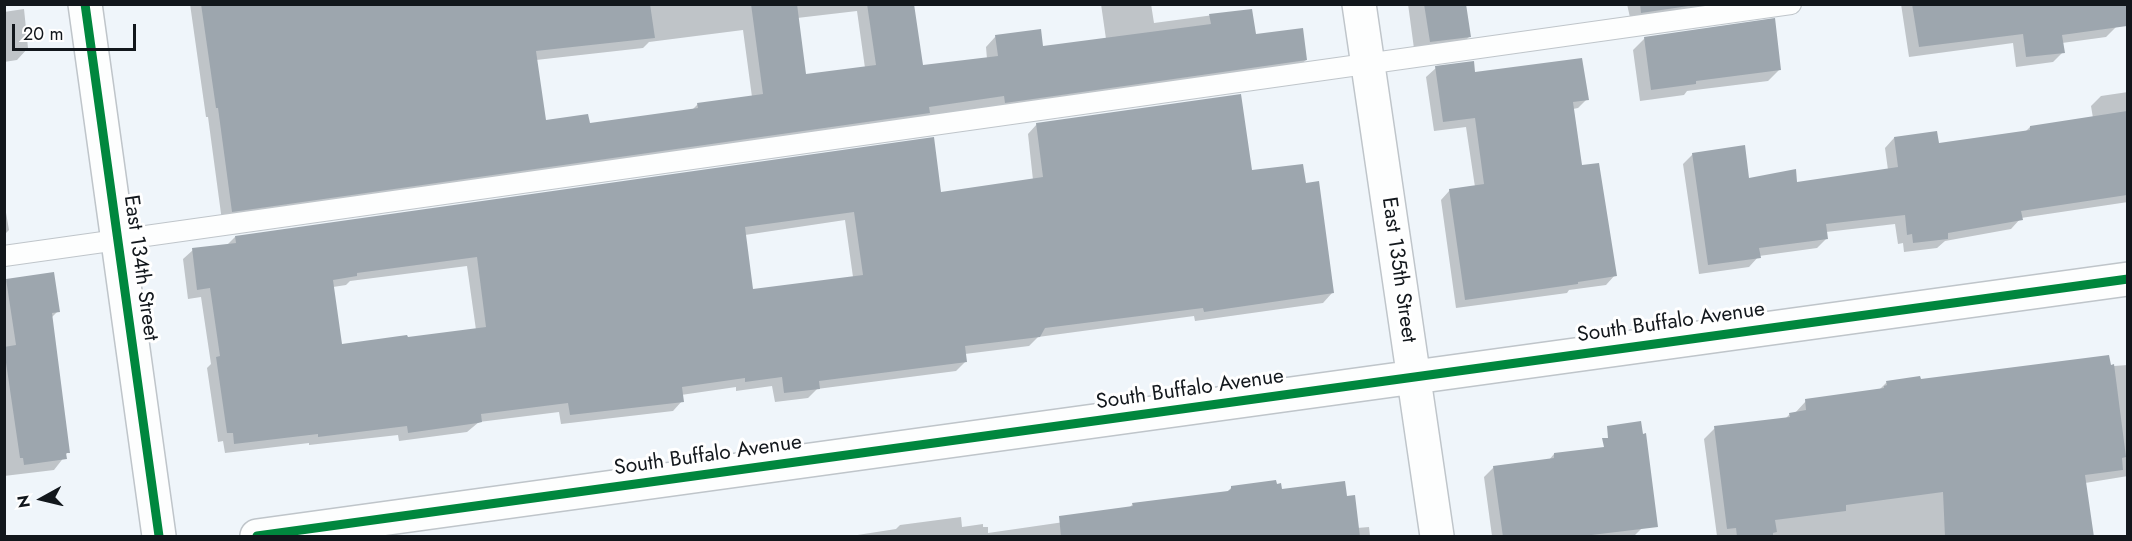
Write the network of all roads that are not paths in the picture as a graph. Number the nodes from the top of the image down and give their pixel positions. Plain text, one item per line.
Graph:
1 (85, 4) edge
2 (1359, 4) edge
3 (1791, 4) edge
4 (1368, 64) junction
5 (118, 240) junction
6 (4, 256) edge
7 (2127, 279) edge
8 (1414, 377) junction
9 (159, 537) edge
10 (257, 537) edge
11 (1437, 537) edge

1 - 5 street, East 134th Street
2 - 4 street, East 135th Street
3 - 4 lane
4 - 5 lane
4 - 8 street, East 135th Street
5 - 6 lane
5 - 9 street, East 134th Street
7 - 8 street, South Buffalo Avenue
8 - 10 street, South Buffalo Avenue
8 - 11 street, East 135th Street

